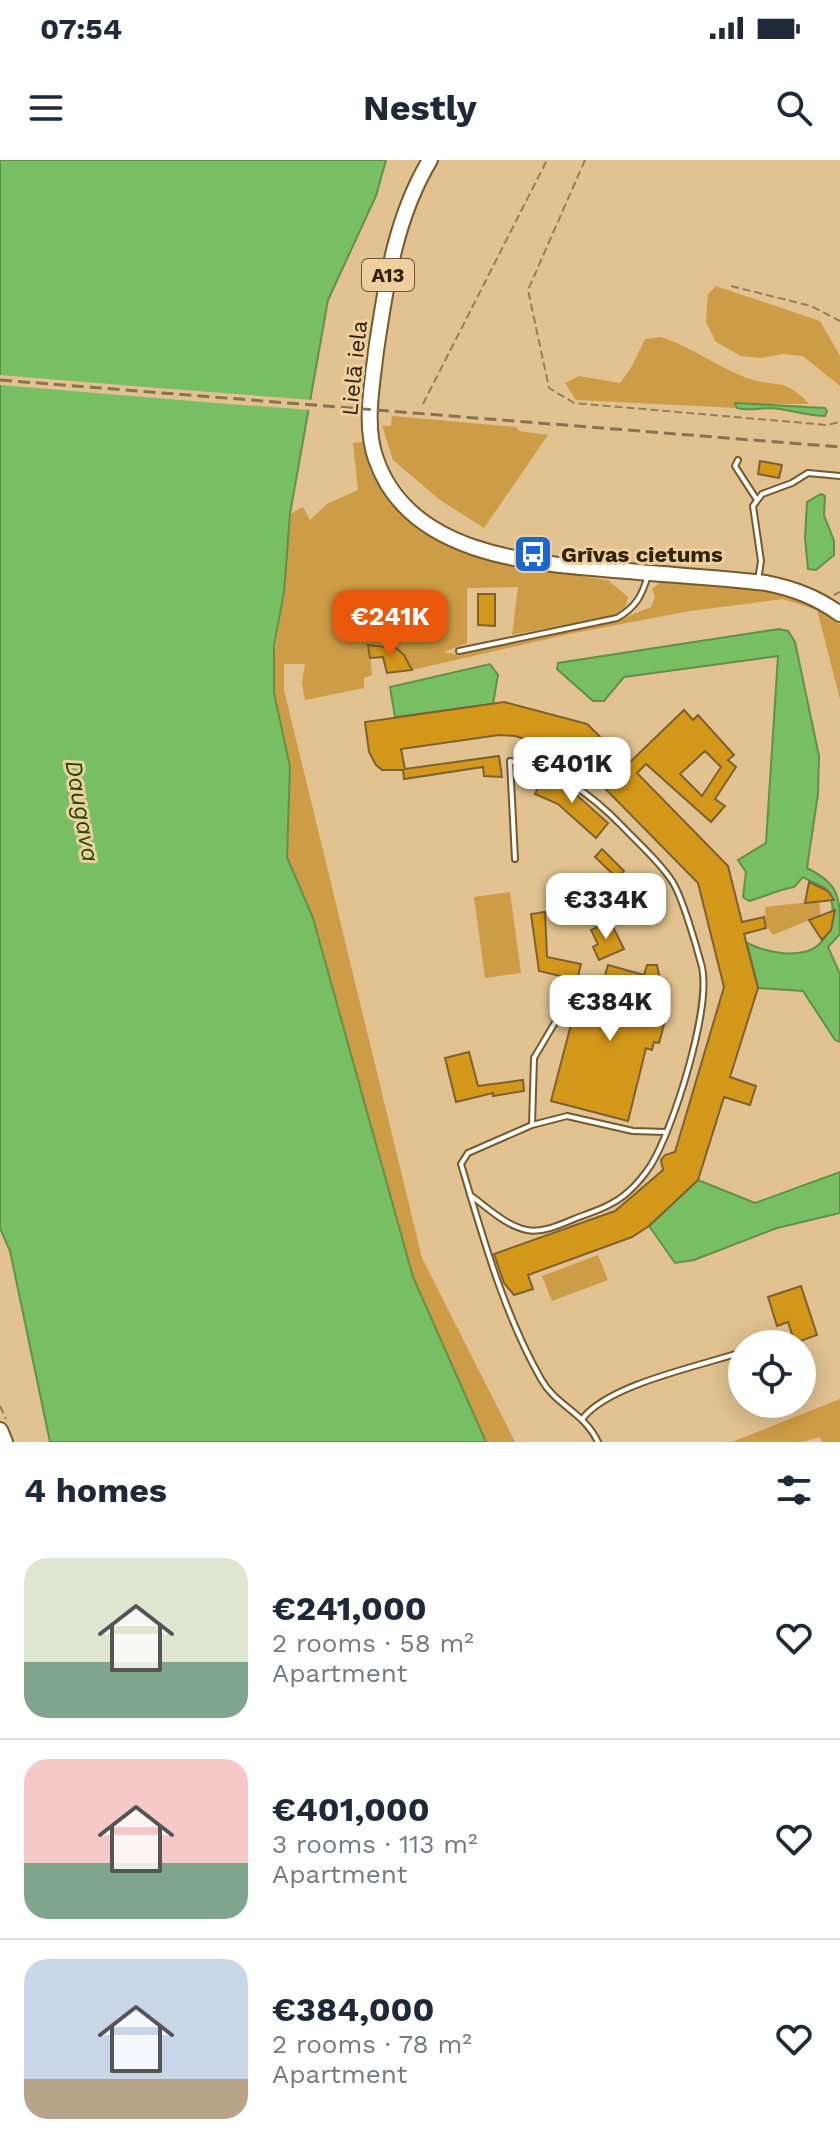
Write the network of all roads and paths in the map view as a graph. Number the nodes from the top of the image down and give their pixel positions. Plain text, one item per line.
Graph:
1 (430, 160) edge
2 (547, 160) edge
3 (585, 160) edge
4 (731, 286) dead end
5 (840, 321) edge
6 (423, 404) dead end
7 (840, 422) edge
8 (738, 460) dead end
9 (840, 476) edge
10 (757, 500) junction
11 (649, 573) junction
12 (757, 582) junction
13 (840, 614) edge
14 (459, 651) dead end
15 (515, 859) dead end
16 (557, 1019) dead end
17 (532, 1125) junction
18 (666, 1132) junction
19 (470, 1195) junction
20 (728, 1357) edge
21 (583, 1418) junction
22 (0, 1430) edge
23 (5, 1442) edge
24 (598, 1442) edge

1 - 11 main road, Lielā iela / A13
2 - 6 path
3 - 7 path
4 - 5 path
8 - 10 lane
9 - 10 lane
10 - 12 lane
11 - 12 main road, Lielā iela / A13
11 - 14 lane
12 - 13 main road, Lielā iela / A13
15 - 18 lane
16 - 17 lane
17 - 18 lane
17 - 19 lane
18 - 19 lane
19 - 21 lane
20 - 21 lane
21 - 24 lane
22 - 23 main road

